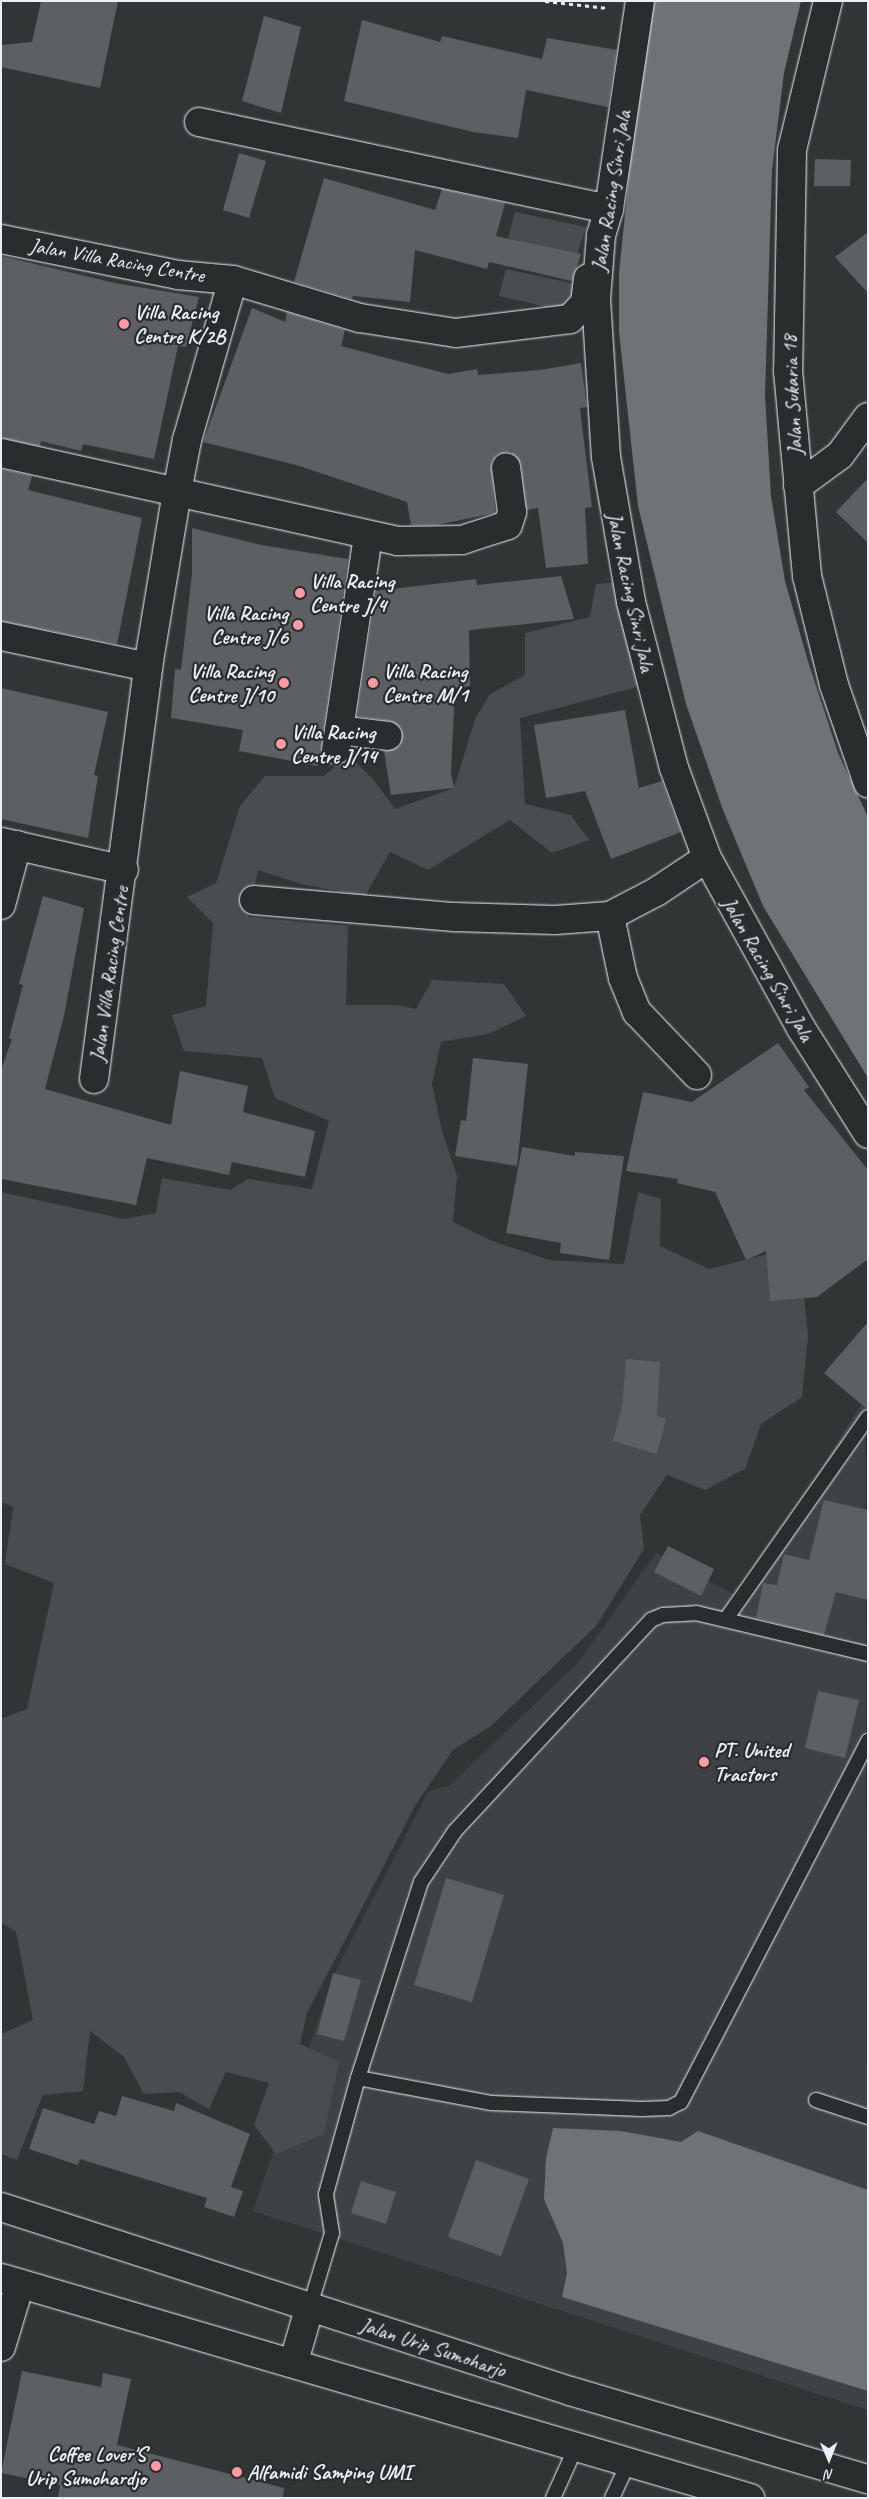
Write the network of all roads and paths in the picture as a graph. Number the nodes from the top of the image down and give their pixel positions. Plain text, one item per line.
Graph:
1 (545, 1) edge
2 (828, 1) edge
3 (639, 6) edge
4 (199, 122) dead end
5 (609, 209) junction
6 (1, 239) edge
7 (593, 242) dead end
8 (233, 280) junction
9 (868, 417) edge
10 (1, 453) edge
11 (506, 467) dead end
12 (798, 486) junction
13 (177, 492) junction
14 (368, 536) junction
15 (1, 636) edge
16 (148, 667) junction
17 (388, 736) dead end
18 (868, 783) edge
19 (9, 844) edge
20 (706, 858) junction
21 (124, 870) junction
22 (254, 900) dead end
23 (1, 905) edge
24 (610, 916) junction
25 (697, 1075) dead end
26 (94, 1080) dead end
27 (868, 1134) edge
28 (868, 1416) edge
29 (726, 1619) junction
30 (868, 1654) edge
31 (868, 1741) edge
32 (358, 2078) junction
33 (816, 2100) dead end
34 (868, 2117) edge
35 (1, 2207) edge
36 (11, 2281) edge
37 (310, 2306) junction
38 (1, 2347) edge
39 (294, 2361) junction
40 (576, 2447) junction
41 (629, 2462) junction
42 (868, 2479) edge
43 (553, 2498) edge
44 (612, 2498) edge
45 (750, 2498) edge

1 - 3 path
2 - 12 main road, Jalan Sukaria 18
3 - 5 main road, Jalan Racing Sinri Jala
4 - 5 main road
5 - 20 main road, Jalan Racing Sinri Jala
6 - 8 main road, Jalan Villa Racing Centre
7 - 8 main road, Jalan Villa Racing Centre
8 - 13 main road, Jalan Villa Racing Centre
9 - 12 main road
10 - 13 main road
11 - 14 main road
12 - 18 main road, Jalan Sukaria 18
13 - 14 main road
13 - 16 main road, Jalan Villa Racing Centre
14 - 17 main road
15 - 16 main road
16 - 21 main road, Jalan Villa Racing Centre
19 - 21 main road, Jalan Villa Racing Centre
19 - 23 main road, Jalan Villa Racing Centre
20 - 24 main road
20 - 27 main road, Jalan Racing Sinri Jala
21 - 26 main road, Jalan Villa Racing Centre
22 - 24 main road
24 - 25 main road
28 - 29 lane
29 - 30 lane
29 - 32 lane
31 - 32 lane
32 - 37 lane
33 - 34 lane
35 - 37 main road, Jalan Urip Sumoharjo
36 - 38 main road
36 - 39 main road
37 - 39 main road
37 - 42 main road, Jalan Urip Sumoharjo
39 - 40 main road
40 - 41 main road
40 - 43 lane
41 - 44 lane
41 - 45 main road

